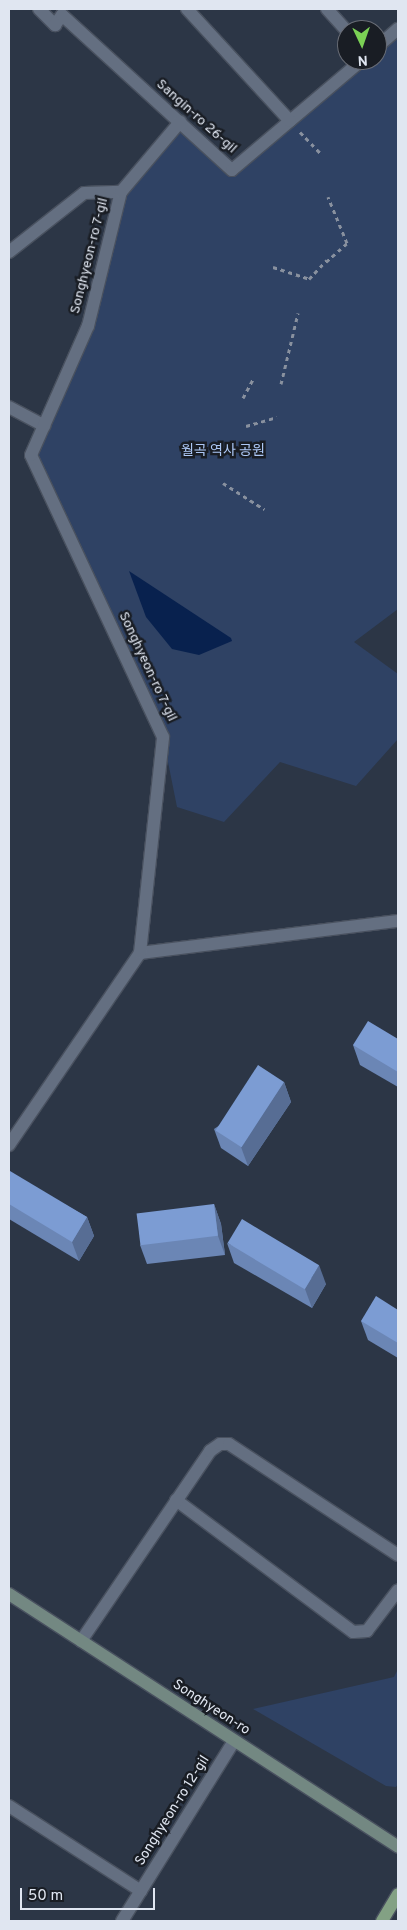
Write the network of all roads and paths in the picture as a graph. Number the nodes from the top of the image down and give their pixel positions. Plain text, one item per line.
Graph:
1 (39, 9) edge
2 (187, 9) edge
3 (327, 9) edge
4 (337, 20) edge
5 (398, 29) edge
6 (387, 38) edge
7 (350, 70) edge
8 (290, 121) junction
9 (180, 122) junction
10 (320, 153) dead end
11 (121, 192) junction
12 (328, 197) dead end
13 (9, 252) edge
14 (273, 267) dead end
15 (298, 313) dead end
16 (253, 379) dead end
17 (281, 384) dead end
18 (242, 398) dead end
19 (9, 406) edge
20 (277, 417) dead end
21 (44, 426) junction
22 (246, 426) dead end
23 (223, 483) dead end
24 (264, 509) dead end
25 (398, 921) edge
26 (140, 953) junction
27 (9, 1145) edge
28 (176, 1500) junction
29 (398, 1555) edge
30 (398, 1590) edge
31 (9, 1594) edge
32 (81, 1641) junction
33 (234, 1741) junction
34 (9, 1806) edge
35 (398, 1847) edge
36 (141, 1891) junction
37 (398, 1894) edge
38 (122, 1921) edge
39 (382, 1921) edge

1 - 9 street, Sangin-ro 26-gil
2 - 8 street
3 - 4 street
5 - 6 street
7 - 8 street, Sangin-ro 26-gil
8 - 9 street, Sangin-ro 26-gil
8 - 10 path
9 - 11 street, Songhyeon-ro 7-gil
11 - 13 street, Songhyeon-ro 7-gil
11 - 21 street, Songhyeon-ro 7-gil
12 - 14 path
15 - 17 path
16 - 18 path
19 - 21 street
20 - 22 path
21 - 26 street, Songhyeon-ro 7-gil
23 - 24 path
25 - 26 street
26 - 27 street, Songhyeon-ro 7-gil
28 - 29 street
28 - 30 street
28 - 32 street
31 - 32 main road, Songhyeon-ro
32 - 33 main road, Songhyeon-ro
33 - 35 main road, Songhyeon-ro
33 - 36 street, Songhyeon-ro 12-gil
34 - 36 street
36 - 38 street, Songhyeon-ro 12-gil
37 - 39 main road

